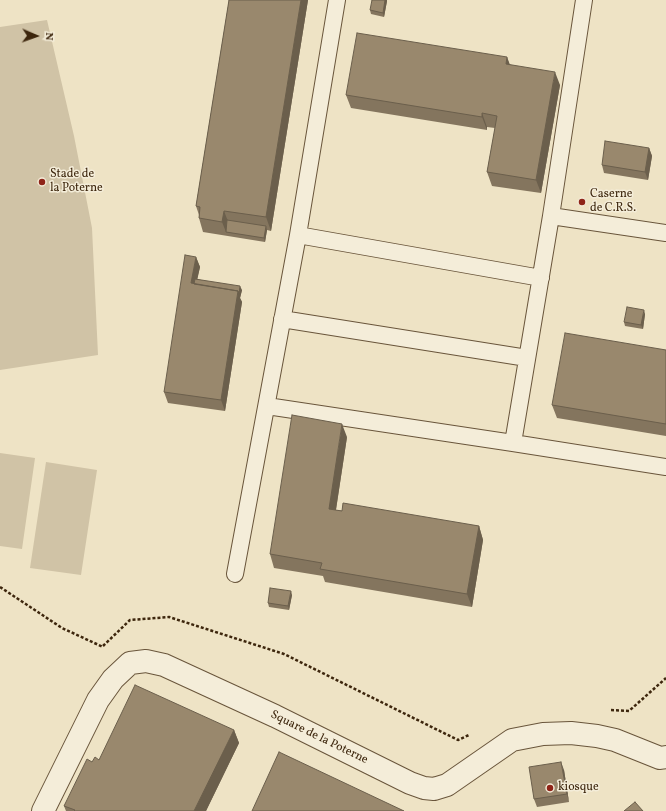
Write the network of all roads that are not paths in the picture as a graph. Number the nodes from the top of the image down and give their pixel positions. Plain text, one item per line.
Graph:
1 (337, 0) edge
2 (584, 0) edge
3 (551, 216) junction
4 (666, 233) edge
5 (298, 236) junction
6 (541, 278) junction
7 (282, 319) junction
8 (527, 358) junction
9 (267, 406) junction
10 (513, 443) junction
11 (666, 467) edge
12 (235, 574) dead end
13 (666, 757) edge
14 (43, 811) edge

1 - 5 lane
2 - 3 lane
3 - 4 lane
3 - 6 lane
5 - 6 lane
5 - 7 lane
6 - 8 lane
7 - 8 lane
7 - 9 lane
8 - 10 lane
9 - 10 lane
9 - 12 lane
10 - 11 lane
13 - 14 street, Square de la Poterne

